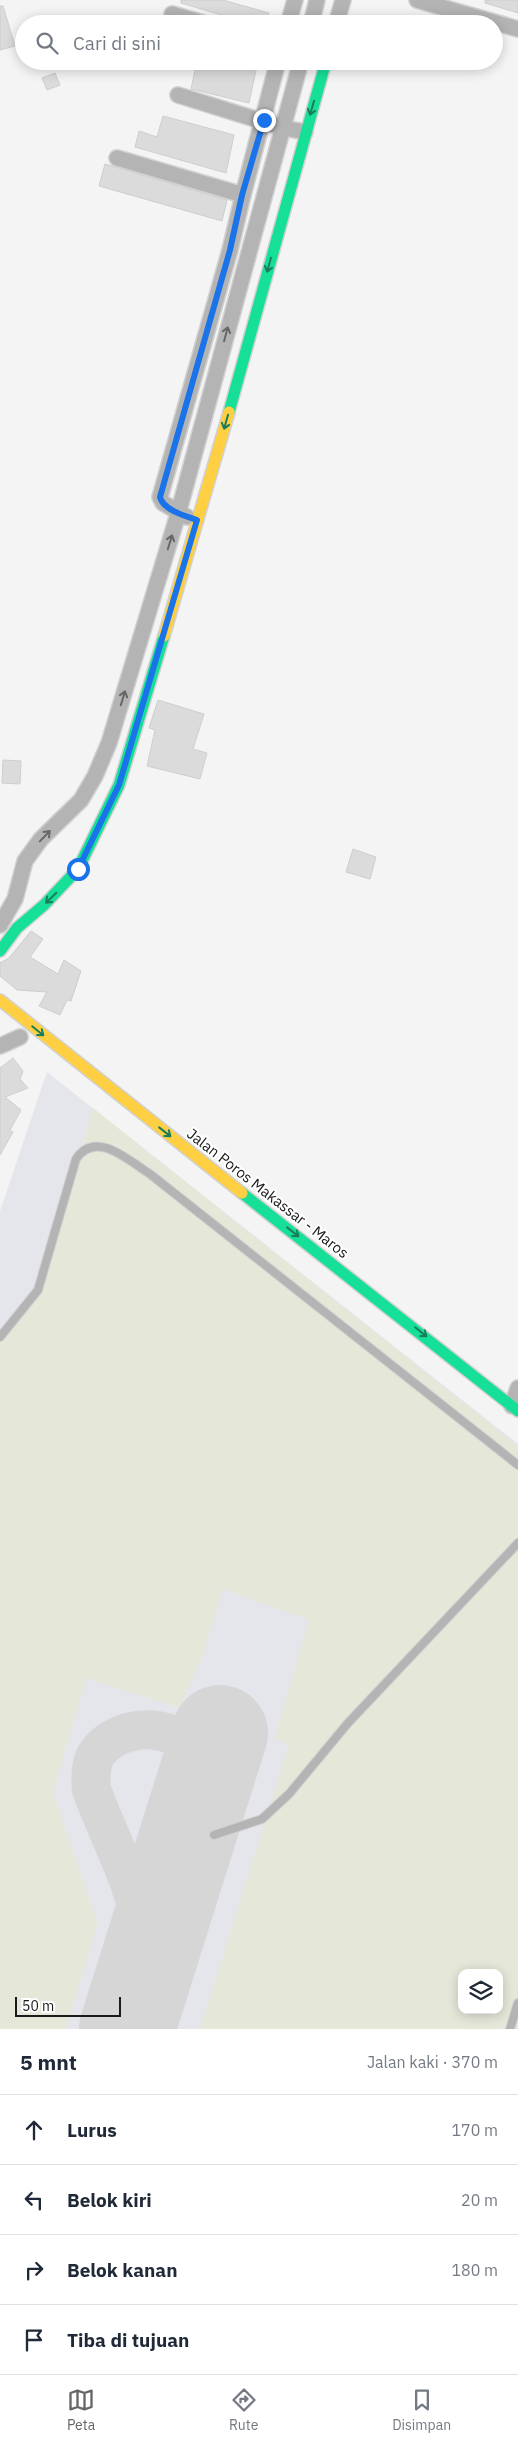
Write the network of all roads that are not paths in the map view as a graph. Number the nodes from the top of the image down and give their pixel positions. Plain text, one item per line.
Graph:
1 (295, 0) edge
2 (317, 0) edge
3 (343, 0) edge
4 (417, 0) edge
5 (172, 14) dead end
6 (175, 15) edge
7 (291, 15) edge
8 (313, 15) edge
9 (339, 15) edge
10 (469, 15) edge
11 (503, 25) edge
12 (518, 29) edge
13 (276, 70) edge
14 (299, 70) edge
15 (323, 70) edge
16 (178, 95) dead end
17 (264, 120) junction
18 (284, 128) junction
19 (306, 132) junction
20 (117, 158) dead end
21 (242, 195) junction
22 (220, 358) junction
23 (242, 365) junction
24 (178, 514) junction
25 (197, 520) junction
26 (0, 925) edge
27 (0, 951) edge
28 (0, 1000) edge
29 (6, 1026) dead end
30 (23, 1040) joint
31 (0, 1046) edge
32 (0, 1336) edge
33 (436, 1345) junction
34 (426, 1358) dead end
35 (518, 1388) edge
36 (515, 1408) edge
37 (518, 1465) edge
38 (518, 1543) edge
39 (214, 1835) dead end
40 (518, 2003) edge
41 (510, 2029) edge

1 - 7 street
2 - 8 street
3 - 9 street
4 - 10 street
5 - 6 street
11 - 12 street
13 - 17 street
14 - 18 street
15 -> 19 main road
16 - 17 street
17 - 18 street
17 - 21 street
18 - 19 street
22 -> 18 street
19 -> 23 main road
20 - 21 street
21 - 24 street
22 - 23 street
22 - 24 street
23 -> 25 main road
24 - 25 street
26 -> 24 street
25 -> 27 main road
28 -> 33 main road, Jalan Poros Makassar - Maros
29 - 30 main road
30 - 31 street
32 - 37 lane
33 - 34 main road
33 - 36 main road, Jalan Poros Makassar - Maros
35 - 36 street
38 - 39 lane
40 - 41 lane

